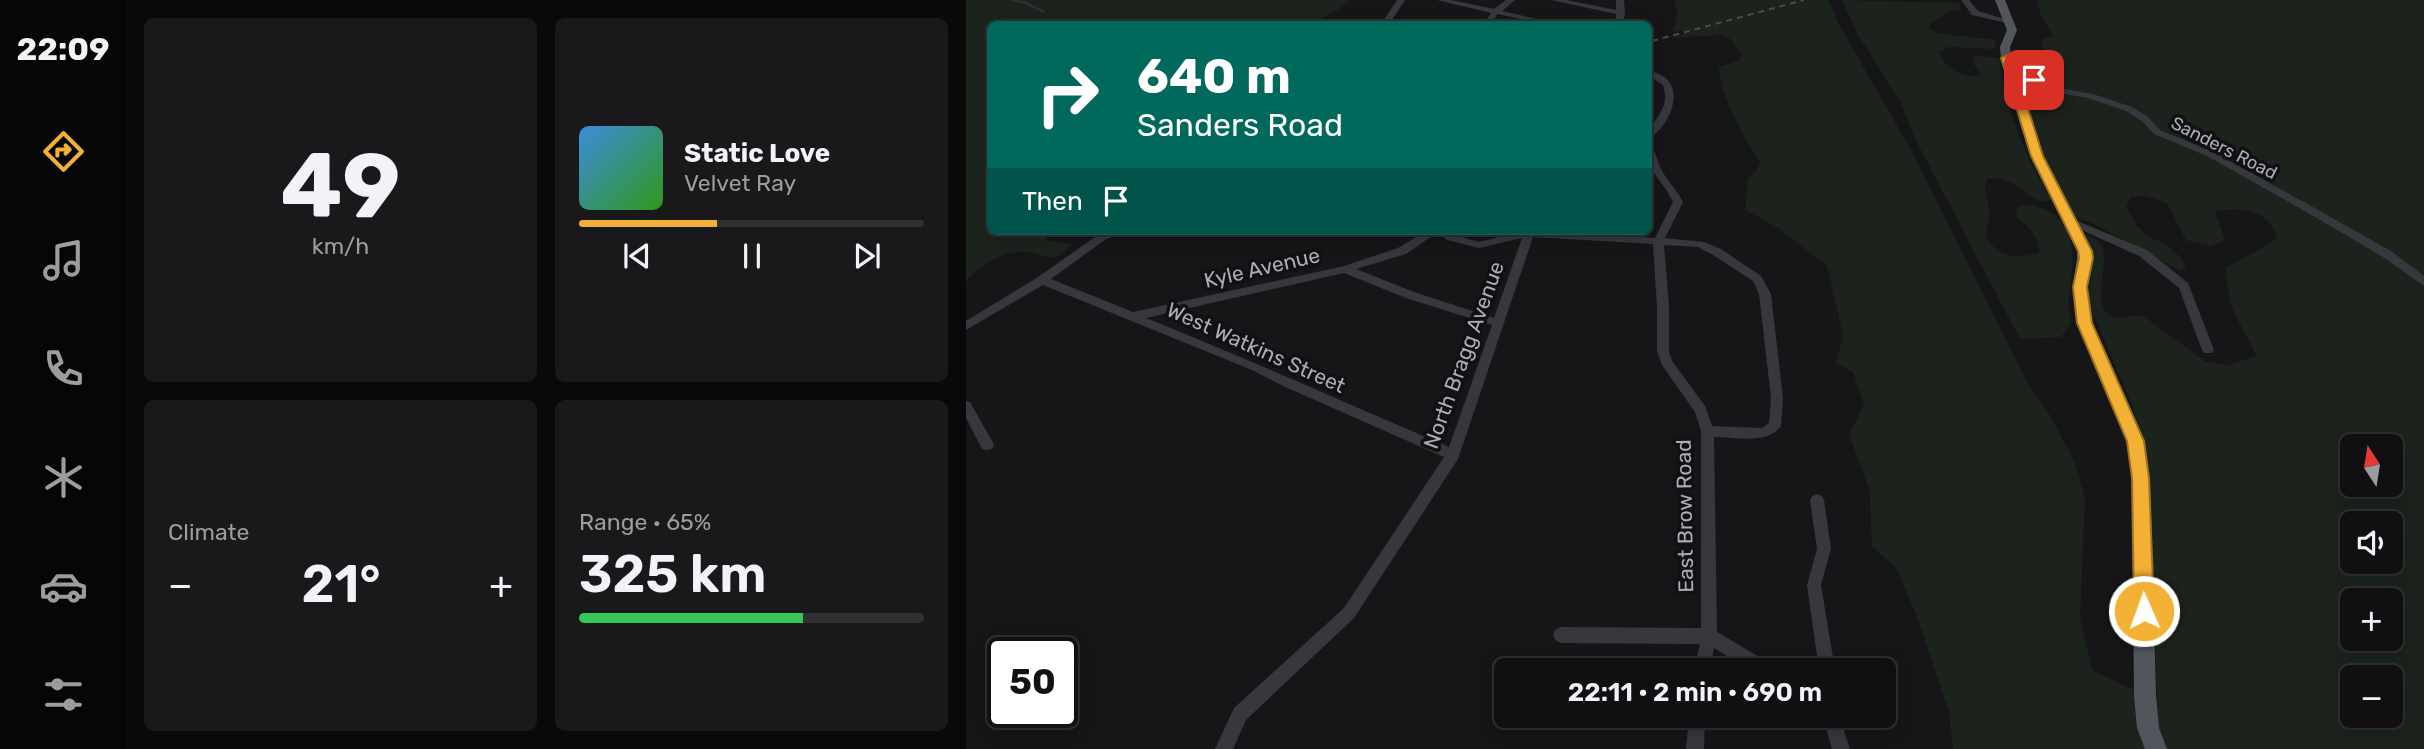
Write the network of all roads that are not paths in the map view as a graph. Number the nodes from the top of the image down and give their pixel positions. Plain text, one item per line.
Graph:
1 (1402, 0) edge
2 (1441, 0) edge
3 (1511, 0) edge
4 (1555, 0) edge
5 (1620, 0) edge
6 (1965, 0) edge
7 (2000, 0) edge
8 (1495, 12) junction
9 (1621, 13) junction
10 (1387, 21) edge
11 (1490, 21) edge
12 (1540, 21) edge
13 (1612, 21) edge
14 (1620, 21) edge
15 (2011, 22) junction
16 (2007, 58) junction
17 (1652, 74) edge
18 (1652, 132) edge
19 (1652, 158) edge
20 (2070, 221) junction
21 (1108, 235) edge
22 (1427, 235) edge
23 (1447, 235) edge
24 (1517, 235) edge
25 (1528, 235) edge
26 (1568, 235) edge
27 (1658, 242) junction
28 (1345, 269) junction
29 (1042, 280) junction
30 (2424, 282) edge
31 (1135, 316) junction
32 (1498, 323) junction
33 (966, 326) edge
34 (2208, 350) dead end
35 (966, 406) edge
36 (1707, 431) junction
37 (987, 444) dead end
38 (1454, 455) junction
39 (1817, 500) dead end
40 (1561, 635) dead end
41 (1709, 636) junction
42 (1704, 658) edge
43 (1745, 658) edge
44 (1825, 658) edge
45 (1697, 728) edge
46 (1835, 728) edge
47 (1224, 749) edge
48 (1695, 749) edge
49 (1841, 749) edge
50 (2156, 749) edge

1 - 10 street
2 - 8 street
3 - 8 street
4 - 9 street
5 - 9 street
6 - 15 street
7 - 15 main road
8 - 11 street
8 - 12 street
9 - 13 street
9 - 14 street
15 - 16 main road
16 - 20 main road
16 - 30 street, Sanders Road
17 - 18 street
19 - 27 street, East Brow Road
20 - 34 street
20 - 50 main road
21 - 29 street
22 - 28 street, Kyle Avenue
23 - 24 street
25 - 32 street, North Bragg Avenue
26 - 27 street
27 - 36 street, East Brow Road
27 - 36 street
28 - 31 street, Kyle Avenue
28 - 32 street
29 - 31 street, West Watkins Street
29 - 33 street
31 - 38 street, West Watkins Street
32 - 38 street, North Bragg Avenue
35 - 37 street
36 - 41 street, East Brow Road
38 - 47 street, North Bragg Avenue
39 - 44 street
40 - 41 street
41 - 42 street, East Brow Road
41 - 43 street
45 - 48 street
46 - 49 street

